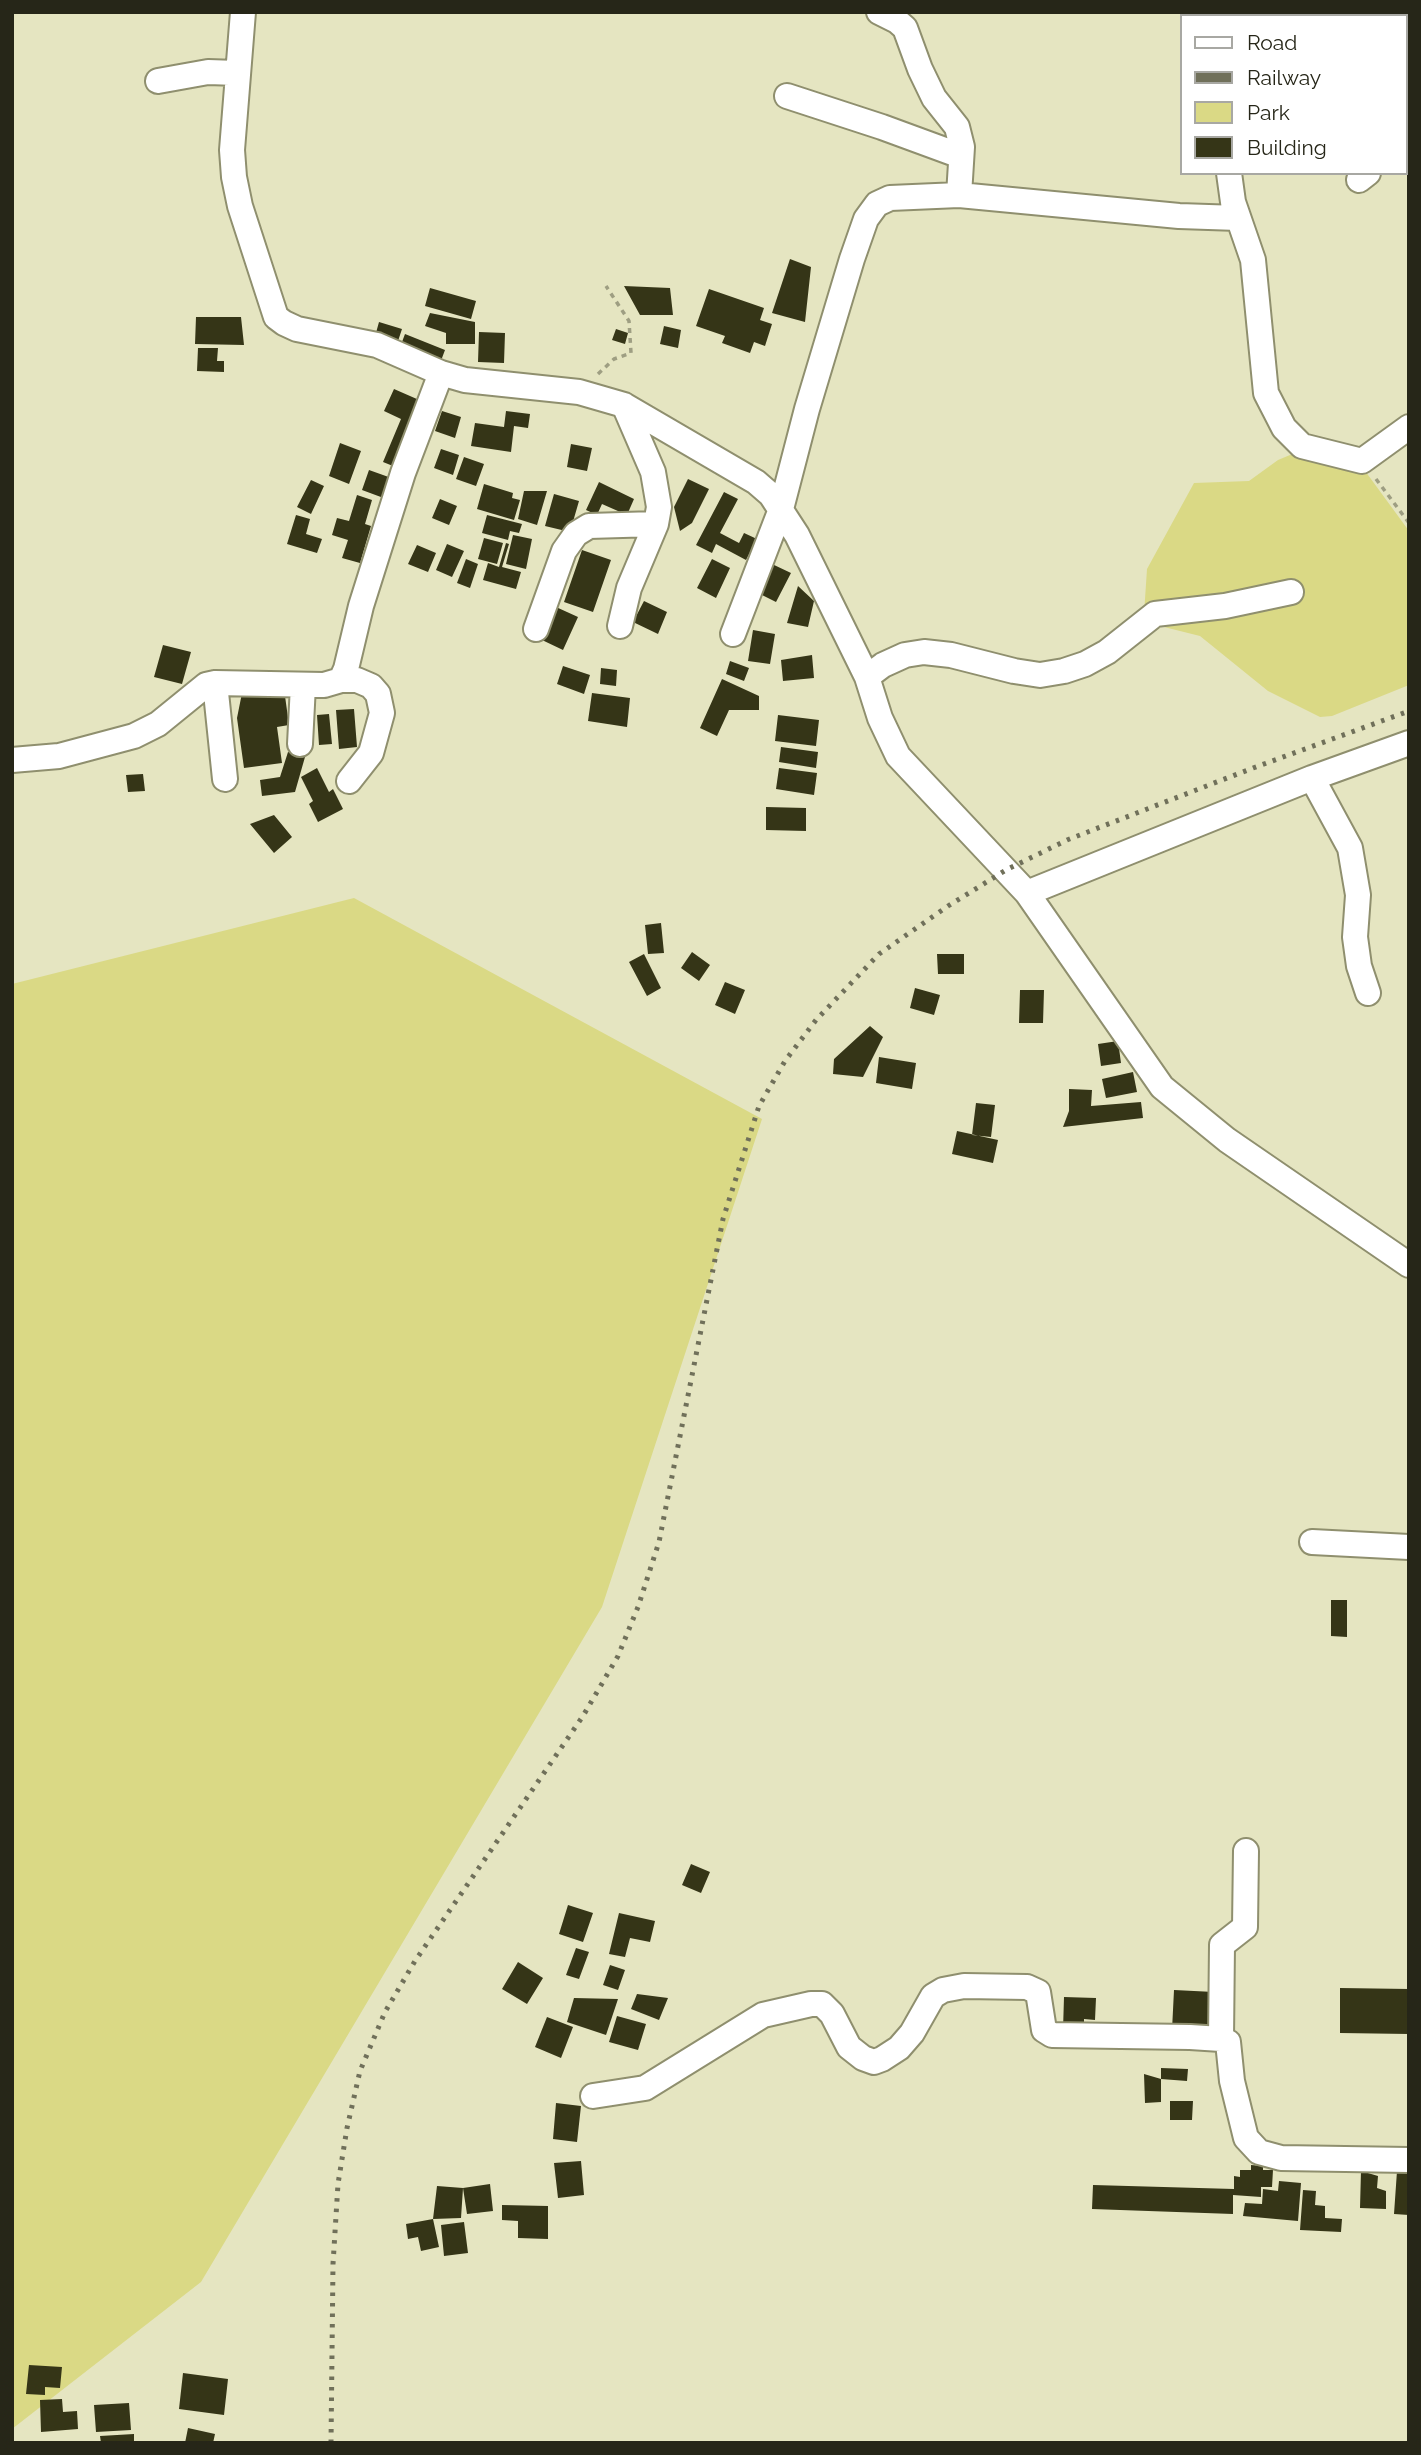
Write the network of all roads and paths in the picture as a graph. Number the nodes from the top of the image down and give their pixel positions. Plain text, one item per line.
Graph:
1 (243, 12) edge
2 (879, 12) edge
3 (237, 73) junction
4 (158, 81) dead end
5 (787, 96) dead end
6 (961, 156) junction
7 (1229, 175) edge
8 (959, 195) junction
9 (1238, 218) junction
10 (606, 286) dead end
11 (442, 373) junction
12 (579, 392) junction
13 (624, 405) junction
14 (1409, 426) edge
15 (1362, 461) junction
16 (780, 509) junction
17 (1409, 523) edge
18 (656, 524) junction
19 (1291, 592) dead end
20 (620, 626) dead end
21 (536, 629) dead end
22 (733, 634) dead end
23 (867, 677) junction
24 (341, 680) junction
25 (215, 682) junction
26 (303, 685) junction
27 (1409, 743) edge
28 (300, 744) dead end
29 (12, 760) edge
30 (1312, 778) junction
31 (225, 779) dead end
32 (349, 781) dead end
33 (1027, 893) junction
34 (1368, 993) dead end
35 (1409, 1265) edge
36 (1312, 1542) dead end
37 (1409, 1547) edge
38 (1246, 1851) dead end
39 (1221, 2039) junction
40 (593, 2096) dead end
41 (1409, 2160) edge

1 - 3 street
2 - 6 street
3 - 4 street
3 - 11 street
5 - 6 street
6 - 8 street
7 - 9 street
8 - 9 street
8 - 16 street
9 - 15 street
10 - 12 path
11 - 12 street
11 - 24 street
12 - 13 street
13 - 16 street
13 - 18 street
14 - 15 street
15 - 17 path
16 - 22 street
16 - 23 street
18 - 20 street
18 - 21 street
19 - 23 street
23 - 33 street
24 - 26 street
24 - 32 street
25 - 26 street
25 - 29 street
25 - 31 street
26 - 28 street
27 - 30 street
30 - 33 street
30 - 34 street
33 - 35 street
36 - 37 street
38 - 39 street
39 - 40 street
39 - 41 street

